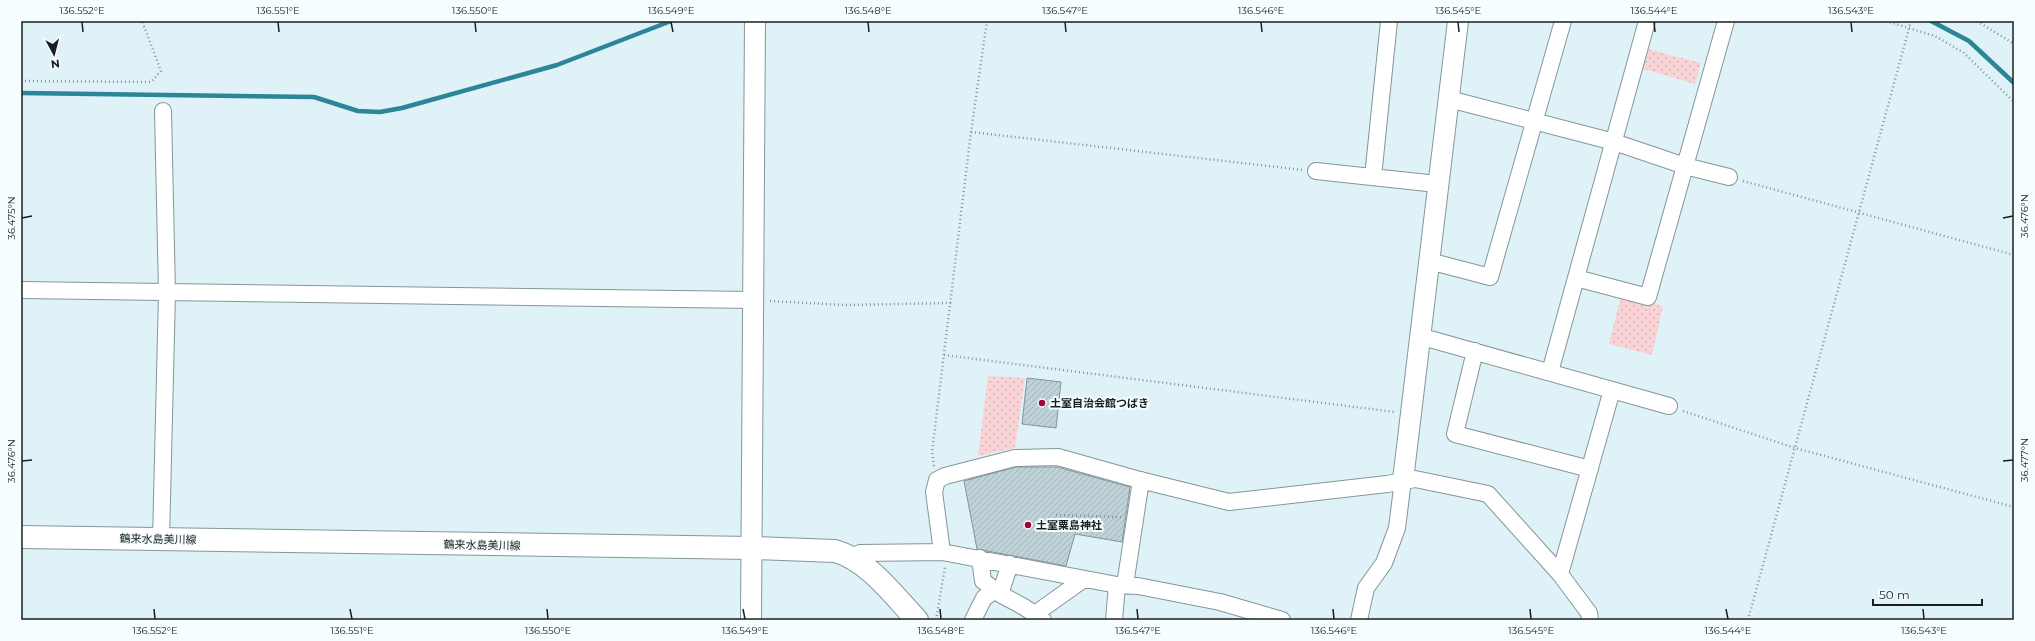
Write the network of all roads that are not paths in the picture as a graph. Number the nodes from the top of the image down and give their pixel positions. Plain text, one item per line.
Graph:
1 (755, 21) edge
2 (1389, 21) edge
3 (1458, 21) edge
4 (1563, 21) edge
5 (1648, 21) edge
6 (1726, 21) edge
7 (1449, 99) junction
8 (163, 111) dead end
9 (1535, 121) junction
10 (1614, 142) junction
11 (1685, 166) junction
12 (1316, 171) road end
13 (1373, 177) junction
14 (1729, 177) road end
15 (1437, 184) junction
16 (1429, 261) junction
17 (1576, 278) junction
18 (21, 290) edge
19 (167, 293) junction
20 (753, 300) junction
21 (1419, 336) junction
22 (1475, 351) junction
23 (1550, 372) junction
24 (1612, 390) junction
25 (1669, 406) road end
26 (1590, 470) junction
27 (1141, 480) junction
28 (1403, 480) junction
29 (21, 537) edge
30 (161, 540) junction
31 (752, 548) junction
32 (945, 552) junction
33 (852, 557) junction
34 (980, 558) junction
35 (1010, 564) junction
36 (1560, 574) junction
37 (1084, 579) junction
38 (1121, 585) junction
39 (998, 592) junction
40 (1240, 614) edge
41 (1039, 617) edge
42 (751, 620) edge
43 (917, 620) edge
44 (973, 620) edge
45 (1114, 620) edge
46 (1282, 620) edge
47 (1359, 620) edge
48 (1590, 620) edge

1 - 20 street
2 - 13 street
3 - 7 street
4 - 9 street
5 - 10 street
6 - 11 street
7 - 9 street
7 - 15 street
8 - 19 street
9 - 10 street
9 - 16 street
10 - 11 street
10 - 17 street
11 - 14 street
11 - 17 street
12 - 13 street
13 - 15 street
15 - 16 street
16 - 21 street
17 - 23 street
18 - 19 street
19 - 20 street
19 - 30 street
20 - 31 street
21 - 22 street
21 - 28 street
22 - 23 street
22 - 26 street
23 - 24 street
24 - 25 street
24 - 26 street
26 - 36 street
27 - 28 street
27 - 32 street
27 - 38 street
28 - 36 street
28 - 47 street
29 - 30 main road, 鶴来水島美川線
30 - 31 main road, 鶴来水島美川線
31 - 33 main road, 鶴来水島美川線
31 - 42 street
32 - 33 street
32 - 34 street
33 - 43 main road, 鶴来水島美川線
34 - 35 street
34 - 39 street
35 - 37 street
35 - 39 street
36 - 48 street
37 - 38 street
37 - 41 street
38 - 40 street
38 - 45 street
39 - 41 street
39 - 44 street
40 - 46 street

